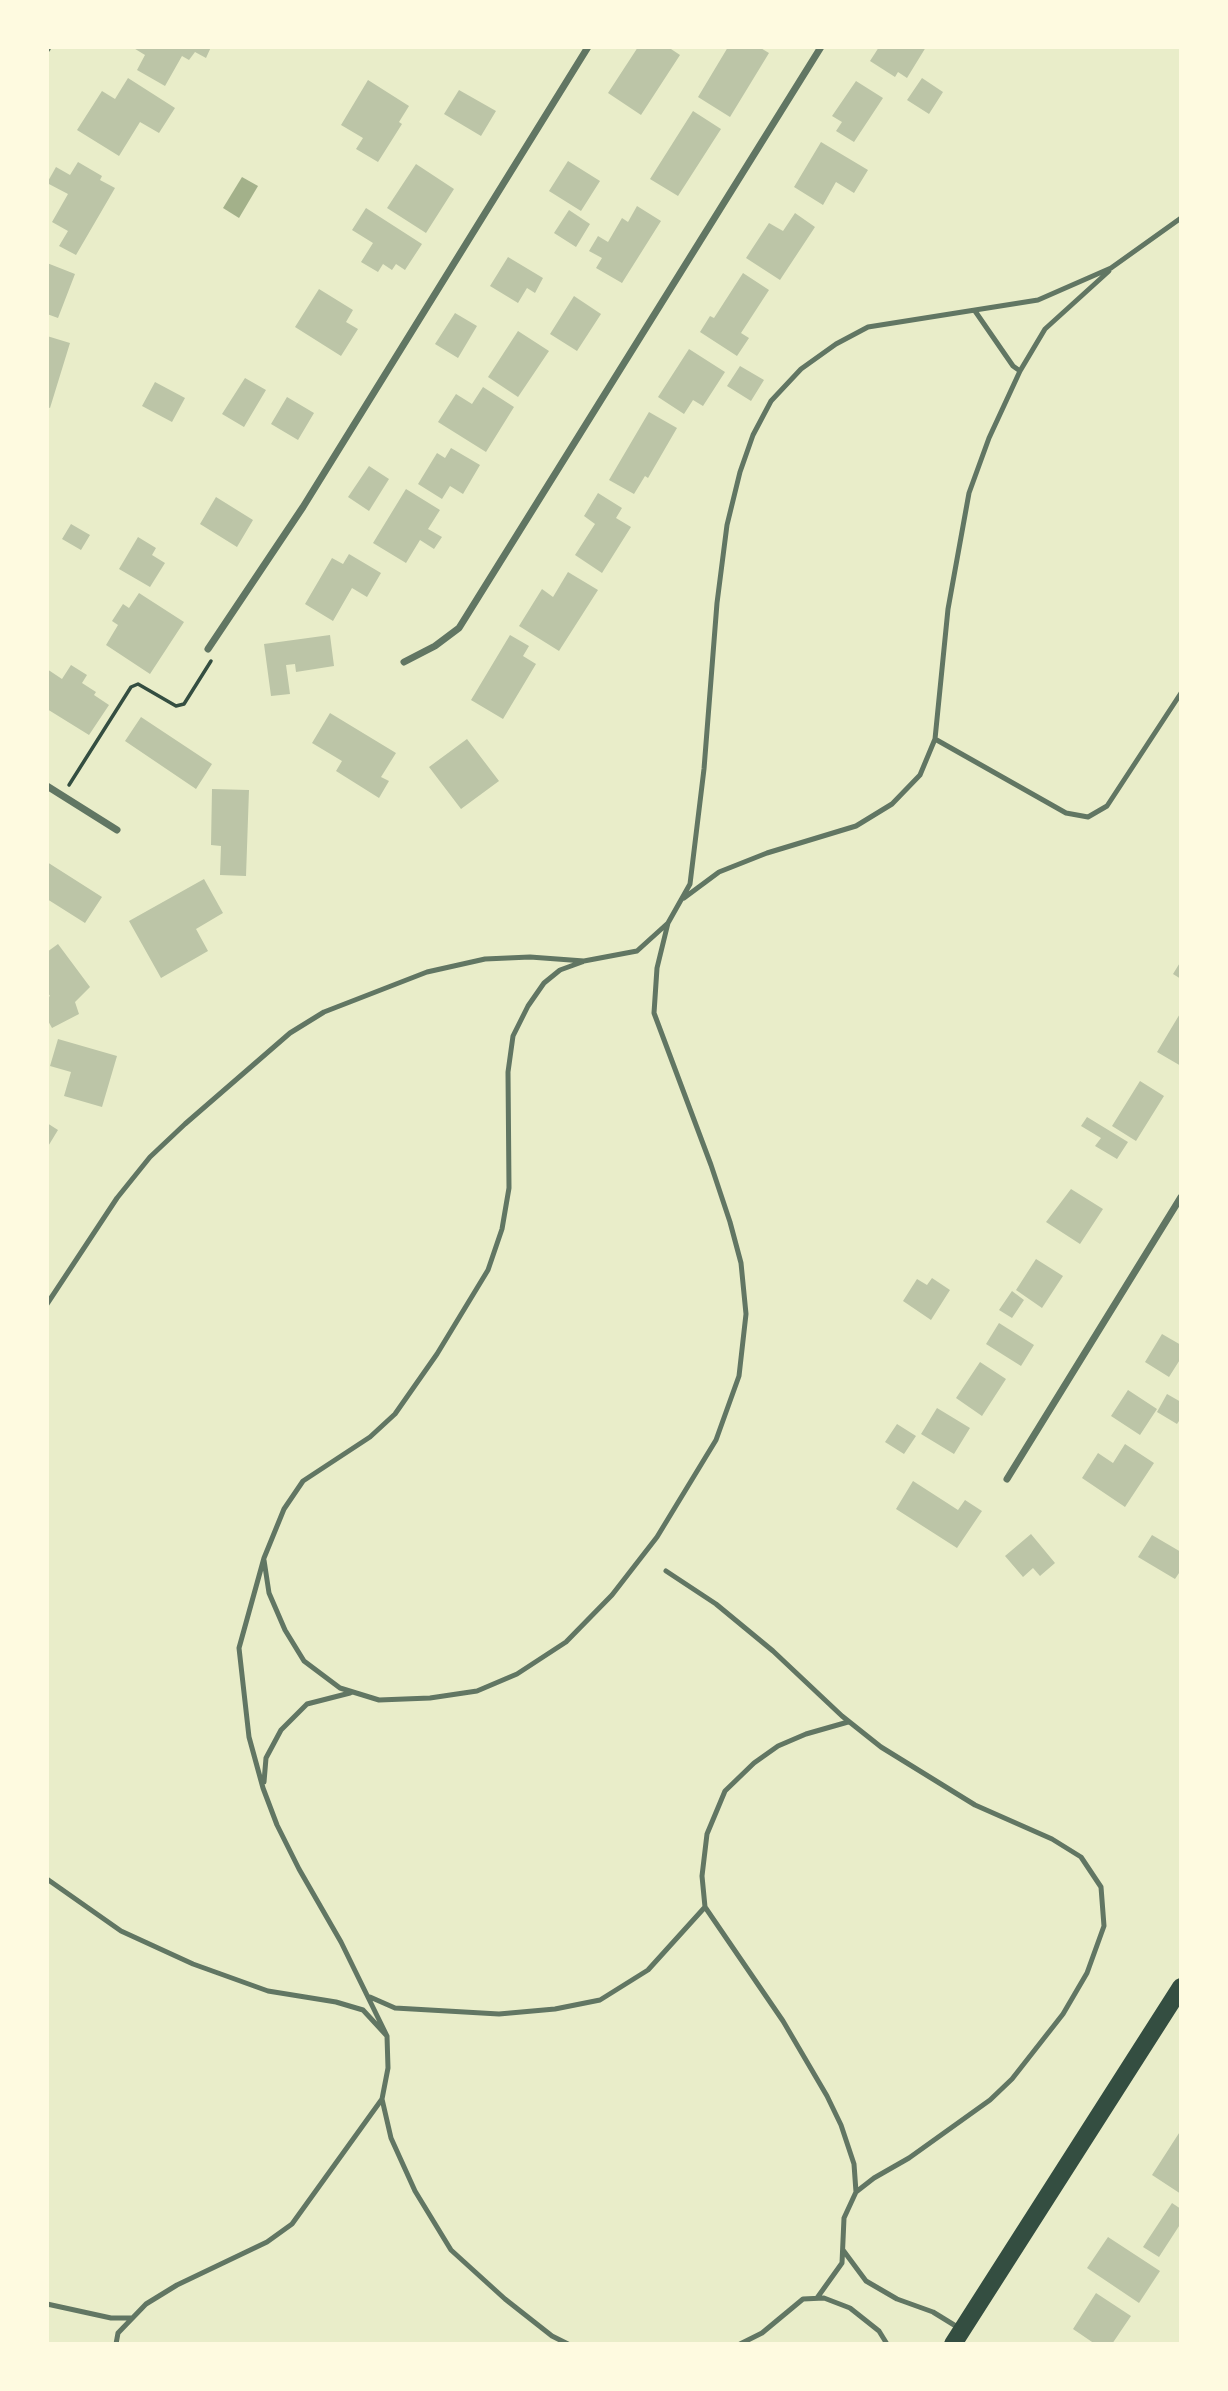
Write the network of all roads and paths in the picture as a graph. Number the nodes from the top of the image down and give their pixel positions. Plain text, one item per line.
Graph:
1 (588, 47) edge
2 (821, 47) edge
3 (1181, 218) edge
4 (1111, 268) junction
5 (975, 311) junction
6 (1020, 371) junction
7 (208, 649) joint
8 (404, 662) dead end
9 (1181, 693) edge
10 (935, 739) junction
11 (47, 786) edge
12 (62, 795) junction
13 (117, 830) dead end
14 (677, 906) junction
15 (668, 923) junction
16 (584, 961) junction
17 (1181, 1197) edge
18 (47, 1304) edge
19 (1007, 1479) dead end
20 (264, 1558) junction
21 (666, 1571) dead end
22 (353, 1692) junction
23 (848, 1722) junction
24 (263, 1788) junction
25 (47, 1879) edge
26 (705, 1907) junction
27 (1181, 1987) edge
28 (370, 1997) junction
29 (387, 2036) junction
30 (383, 2099) junction
31 (856, 2192) junction
32 (843, 2250) junction
33 (817, 2298) junction
34 (47, 2304) edge
35 (132, 2318) junction
36 (957, 2337) edge
37 (116, 2344) edge
38 (568, 2344) edge
39 (740, 2344) edge
40 (887, 2344) edge

1 - 7 street
2 - 8 street
3 - 4 lane
4 - 5 lane
4 - 6 lane
5 - 6 lane
5 - 14 lane
6 - 10 lane
7 - 12 path
9 - 10 lane
10 - 14 lane
11 - 12 street
12 - 13 street
14 - 15 lane
15 - 16 lane
15 - 22 lane
16 - 18 lane
16 - 20 lane
17 - 19 street
20 - 22 lane
20 - 24 lane
21 - 23 lane
22 - 24 lane
23 - 26 lane
23 - 31 lane
24 - 28 lane
25 - 29 lane
26 - 28 lane
26 - 31 lane
27 - 36 main road
28 - 29 lane
29 - 30 lane
30 - 35 lane
30 - 38 lane
31 - 32 lane
32 - 33 lane
32 - 36 lane
33 - 39 lane
33 - 40 lane
34 - 35 lane
35 - 37 lane

